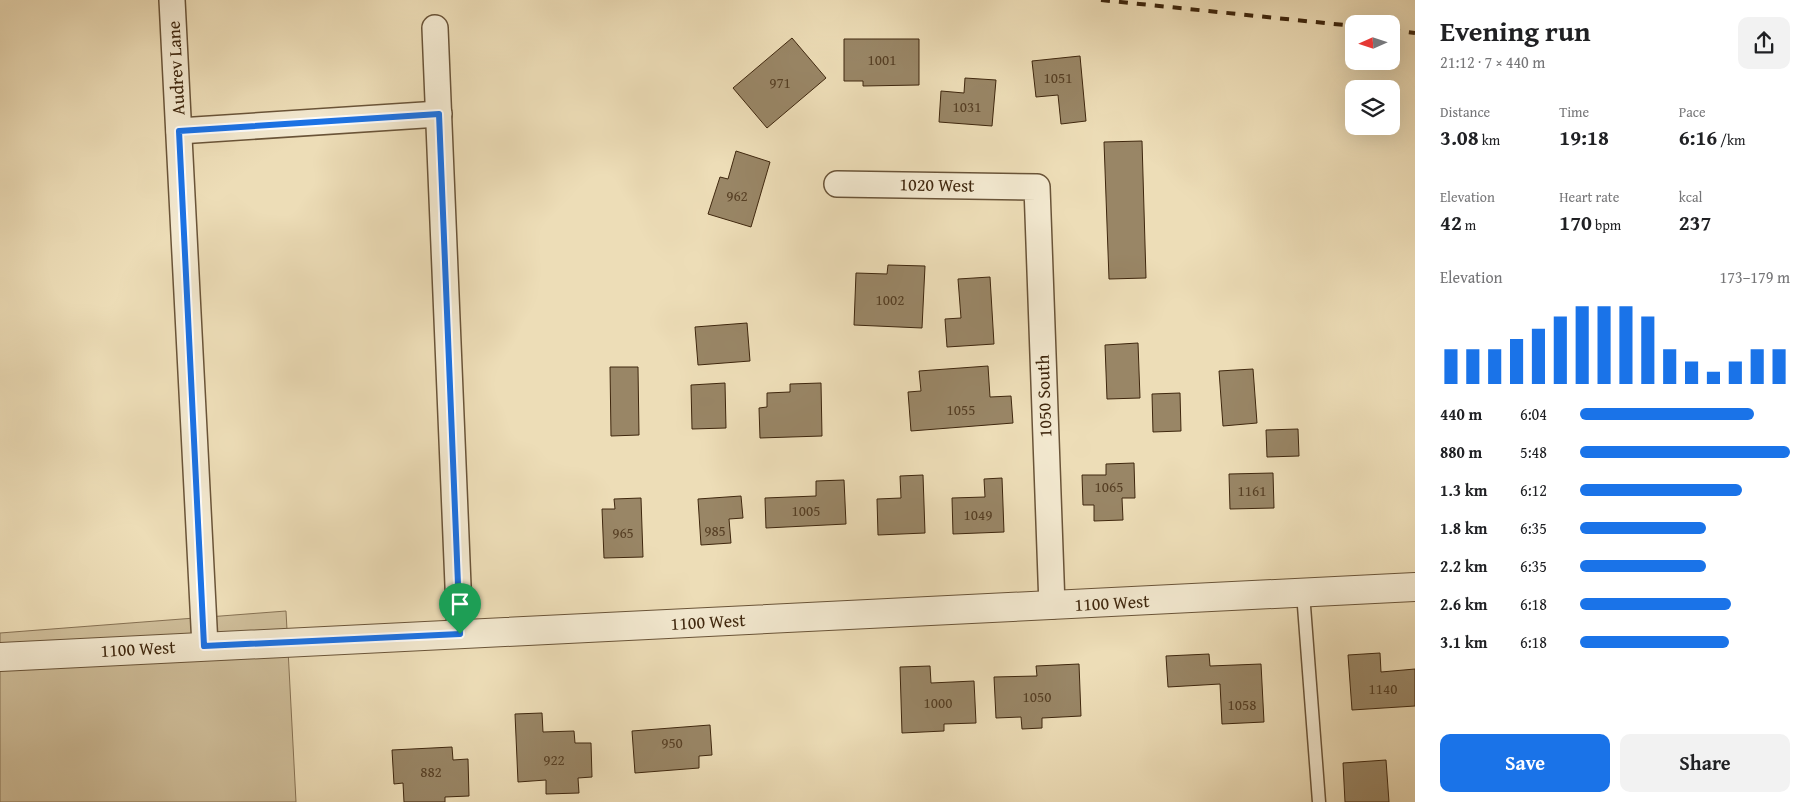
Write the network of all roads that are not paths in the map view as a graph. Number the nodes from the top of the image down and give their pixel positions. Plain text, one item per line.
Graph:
1 (172, 0) edge
2 (435, 28) dead end
3 (439, 114) junction
4 (179, 131) junction
5 (837, 184) dead end
6 (1037, 187) joint
7 (1415, 587) edge
8 (1304, 593) junction
9 (1052, 606) junction
10 (460, 634) junction
11 (204, 646) junction
12 (0, 656) edge
13 (1319, 802) edge

1 - 4 street, Audrev Lane
2 - 3 street
3 - 4 street
3 - 10 street
4 - 11 street, Audrev Lane
5 - 6 street, 1020 West
6 - 9 street, 1050 South
7 - 8 street, 1100 West
8 - 9 street, 1100 West
8 - 13 lane
9 - 10 street, 1100 West
10 - 11 street, 1100 West
11 - 12 street, 1100 West

